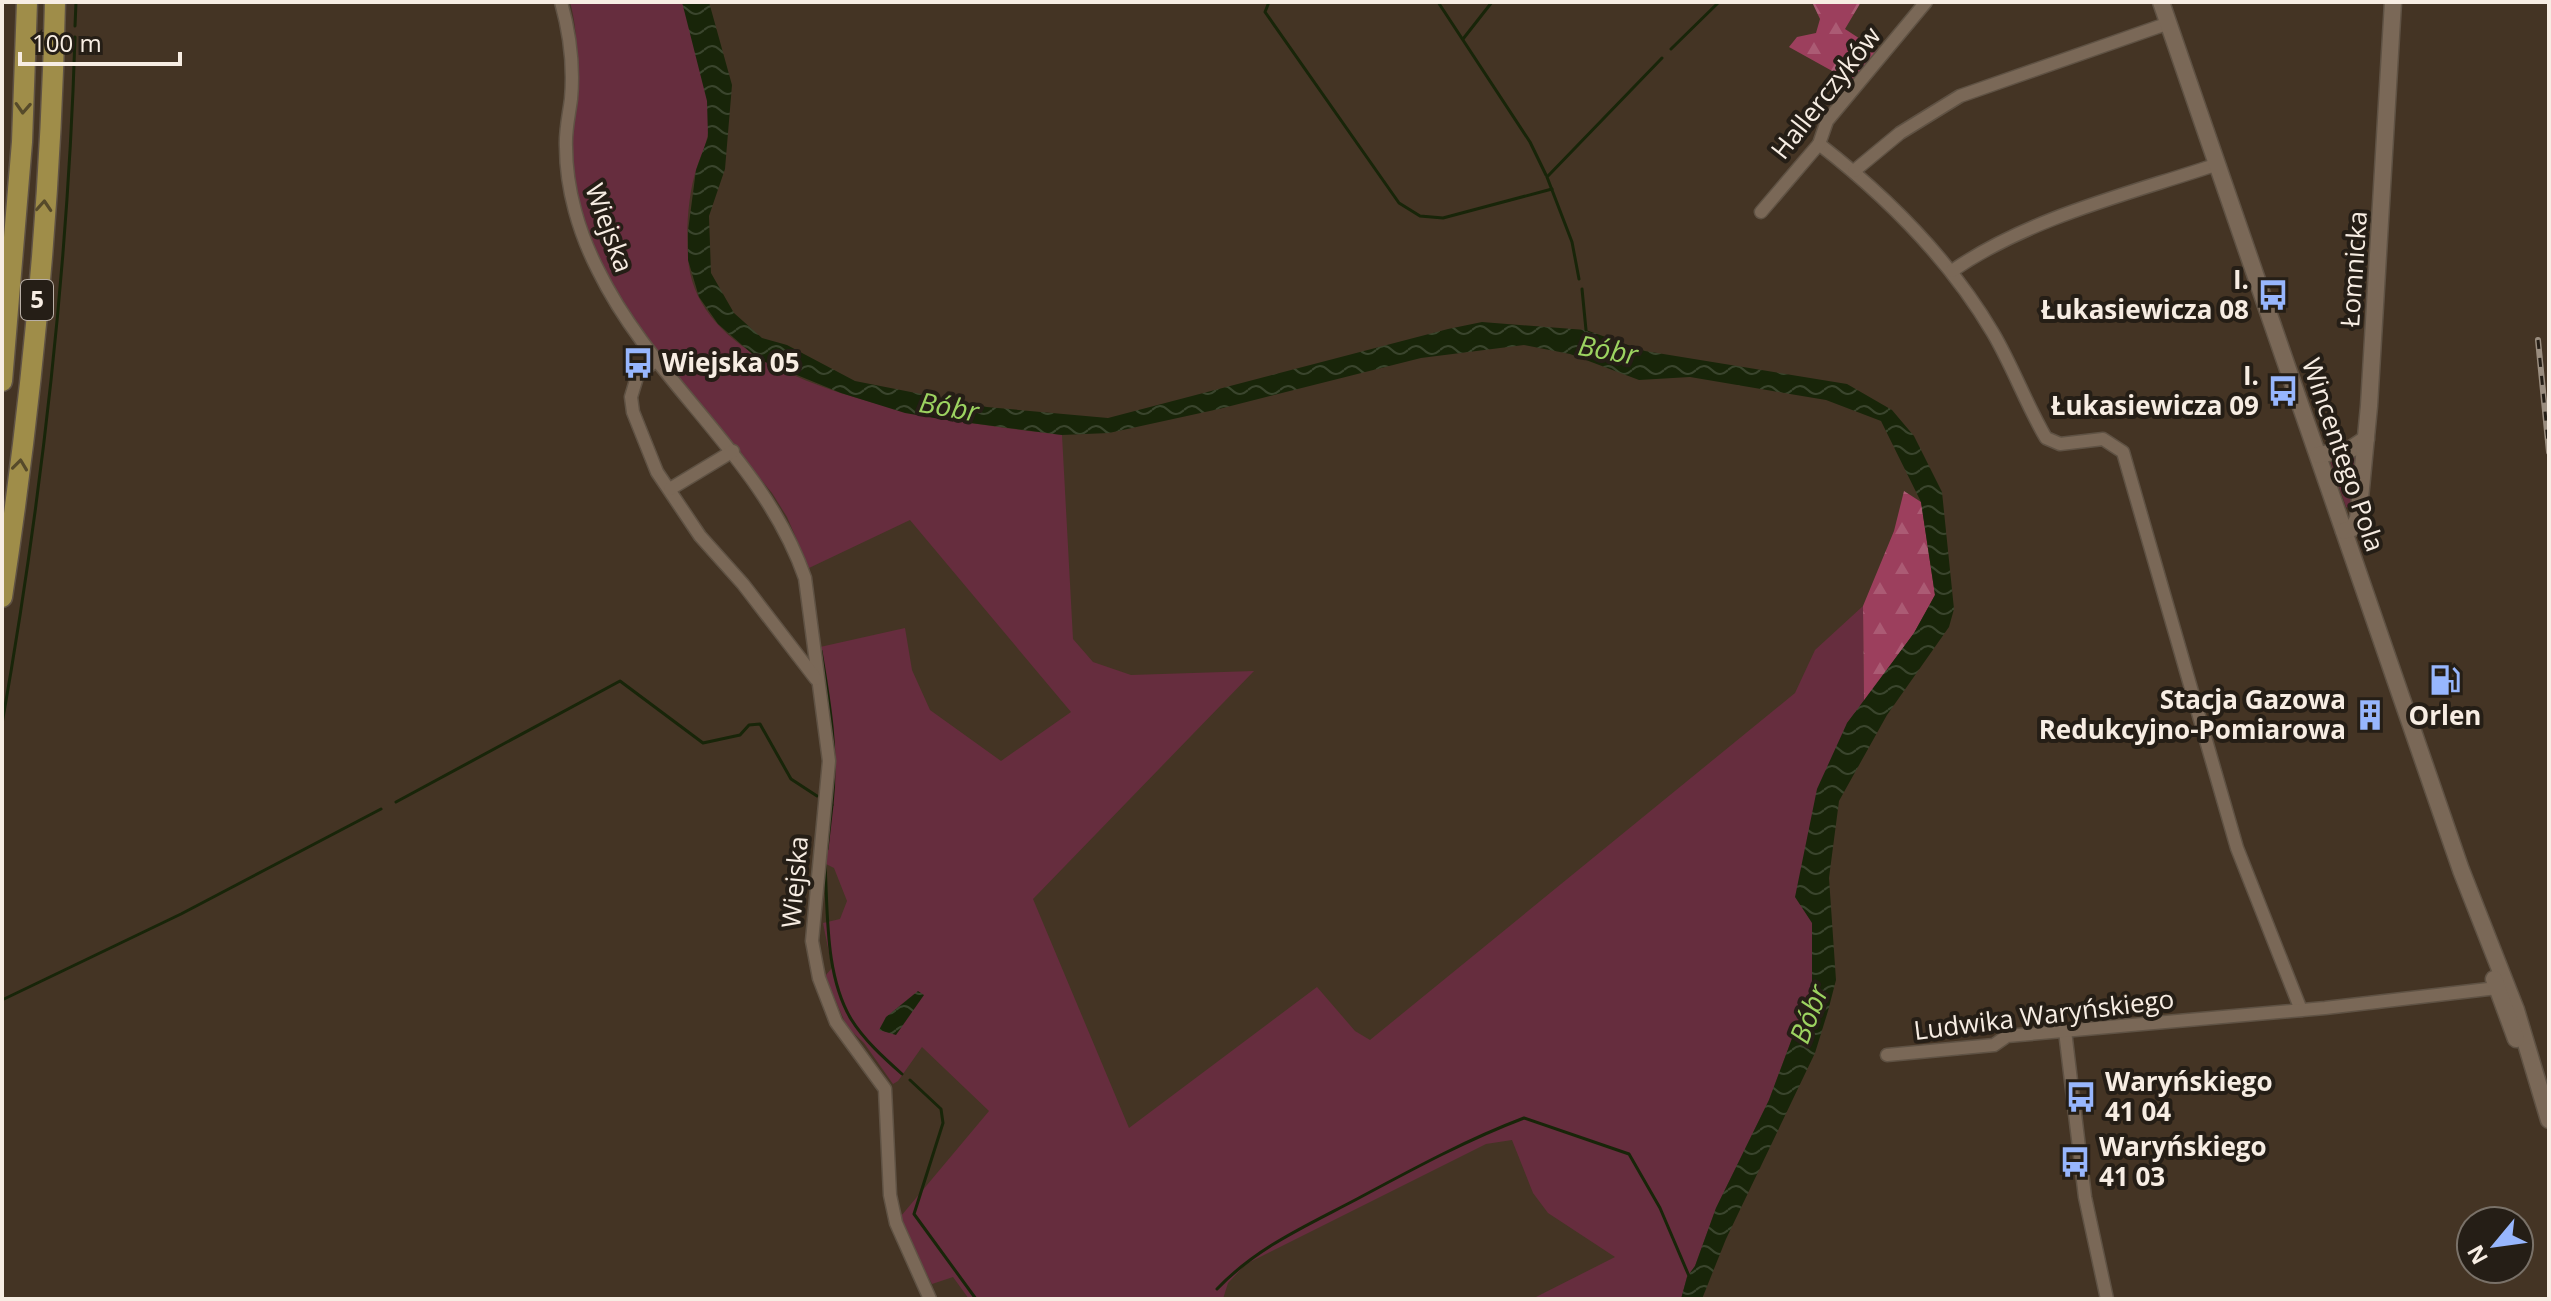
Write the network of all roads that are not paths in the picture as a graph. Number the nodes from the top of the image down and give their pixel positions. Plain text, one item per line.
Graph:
1 (27, 2) edge
2 (55, 2) edge
3 (561, 2) edge
4 (1926, 2) edge
5 (2161, 2) edge
6 (2393, 2) edge
7 (2169, 23) junction
8 (1819, 144) junction
9 (2218, 164) junction
10 (1854, 171) junction
11 (1761, 212) dead end
12 (1952, 271) junction
13 (657, 359) junction
14 (2, 381) edge
15 (2366, 439) junction
16 (733, 451) junction
17 (2318, 455) junction
18 (670, 489) junction
19 (2344, 531) junction
20 (2, 597) edge
21 (817, 681) junction
22 (2504, 991) junction
23 (2301, 1010) junction
24 (2065, 1031) junction
25 (1887, 1055) dead end
26 (2549, 1120) edge
27 (930, 1299) edge
28 (2107, 1299) edge

1 -> 14 main road, 5
20 -> 2 main road, 5
3 - 13 street, Wiejska
4 - 8 street, Hallerczyków
5 - 7 street, Wincentego Pola
6 - 15 street, Łomnicka
7 - 9 street, Wincentego Pola
7 - 10 street
8 - 10 street
8 - 11 street, Hallerczyków
9 - 12 street
9 - 17 street, Wincentego Pola
10 - 12 street
12 - 23 street
13 - 16 street, Wiejska
13 - 18 street, Wiejska
15 - 17 street
15 - 19 street, Łomnicka
16 - 18 street
16 - 21 street, Wiejska
17 - 19 street, Wincentego Pola
18 - 21 street, Wiejska
19 - 22 street, Wincentego Pola
21 - 27 street, Wiejska
22 - 23 street, Ludwika Waryńskiego
22 - 26 street, Wincentego Pola
23 - 24 street, Ludwika Waryńskiego
24 - 25 street, Ludwika Waryńskiego
24 - 28 street

